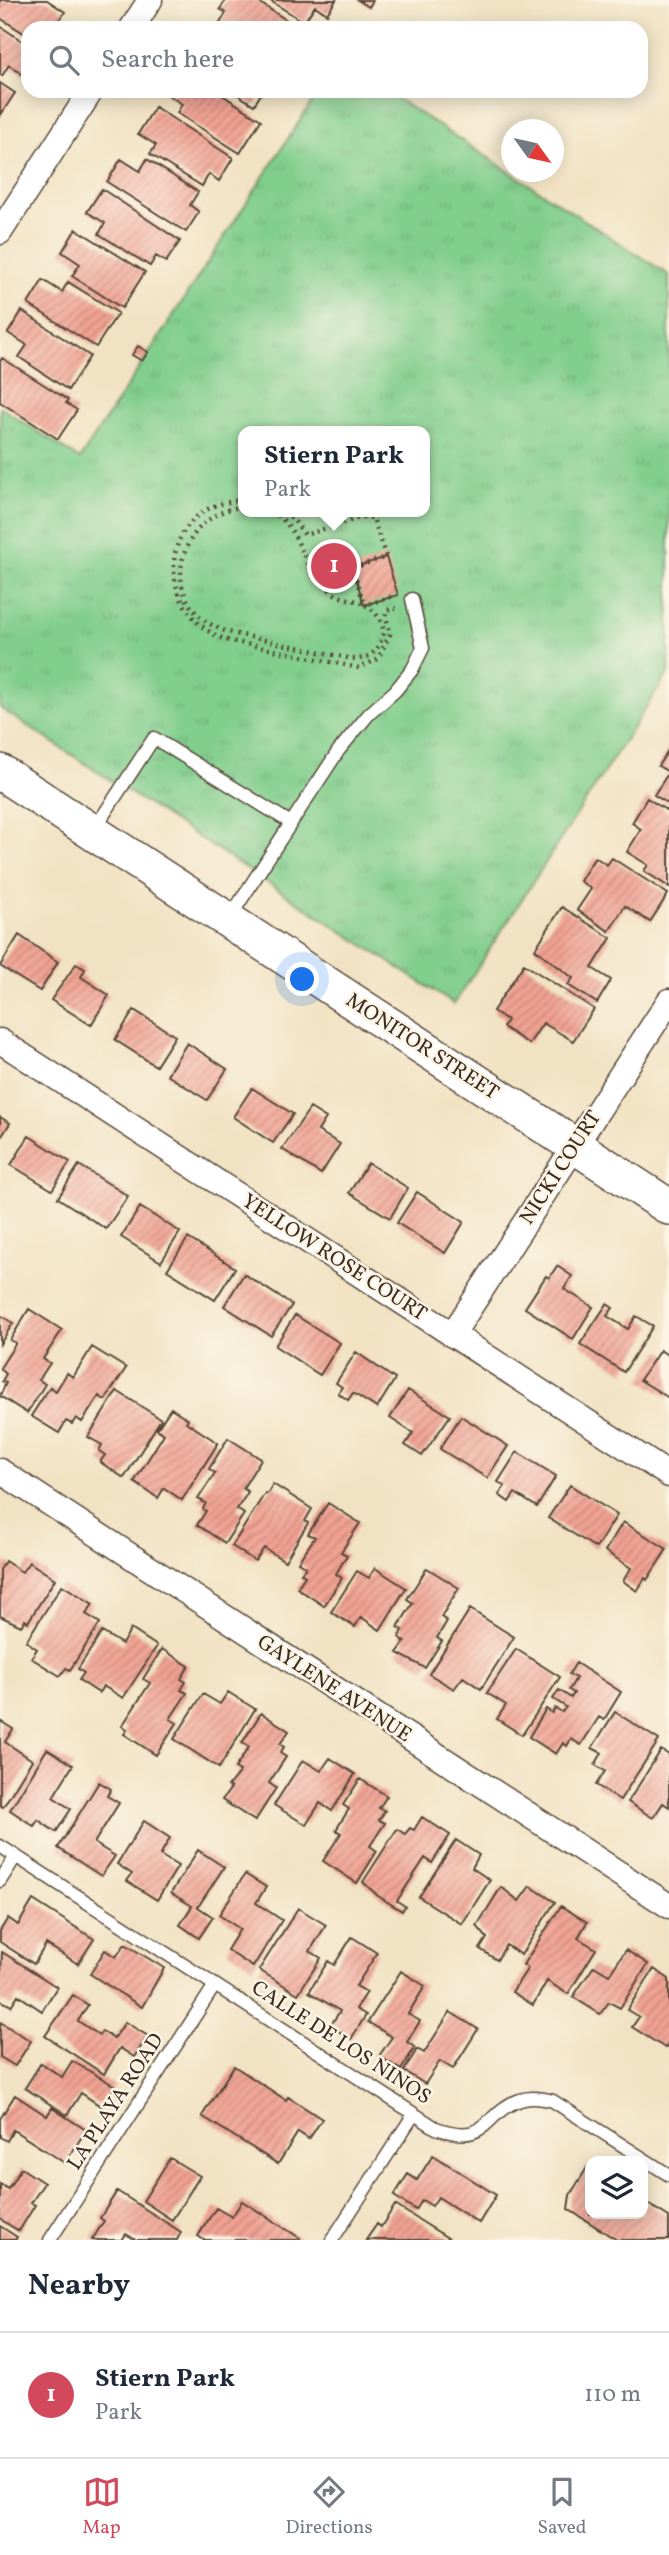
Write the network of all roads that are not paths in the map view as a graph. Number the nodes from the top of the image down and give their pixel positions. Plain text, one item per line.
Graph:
1 (150, 0) edge
2 (136, 21) edge
3 (86, 98) edge
4 (0, 232) edge
5 (407, 604) road end
6 (0, 772) edge
7 (291, 823) junction
8 (93, 832) junction
9 (228, 920) junction
10 (669, 1001) edge
11 (0, 1041) edge
12 (575, 1146) junction
13 (669, 1207) edge
14 (452, 1335) junction
15 (0, 1471) edge
16 (669, 1475) edge
17 (0, 1846) edge
18 (16, 1856) junction
19 (0, 1881) edge
20 (669, 1906) edge
21 (215, 1985) junction
22 (414, 2113) junction
23 (669, 2175) edge
24 (50, 2240) edge
25 (332, 2240) edge

1 - 2 street
3 - 4 street
5 - 7 lane
6 - 8 street, MONITOR STREET
7 - 8 lane
7 - 9 lane
8 - 9 street, MONITOR STREET
9 - 12 street, MONITOR STREET
10 - 12 street, NICKI COURT
11 - 14 street, YELLOW ROSE COURT
12 - 13 street, MONITOR STREET
12 - 14 street, NICKI COURT
14 - 16 street, YELLOW ROSE COURT
15 - 20 street, GAYLENE AVENUE
17 - 18 lane, CALLE DE LOS NINOS
18 - 19 lane
18 - 21 lane, CALLE DE LOS NINOS
21 - 22 lane, CALLE DE LOS NINOS
21 - 24 lane, LA PLAYA ROAD
22 - 23 lane, CALLE DE LOS NINOS
22 - 25 lane

